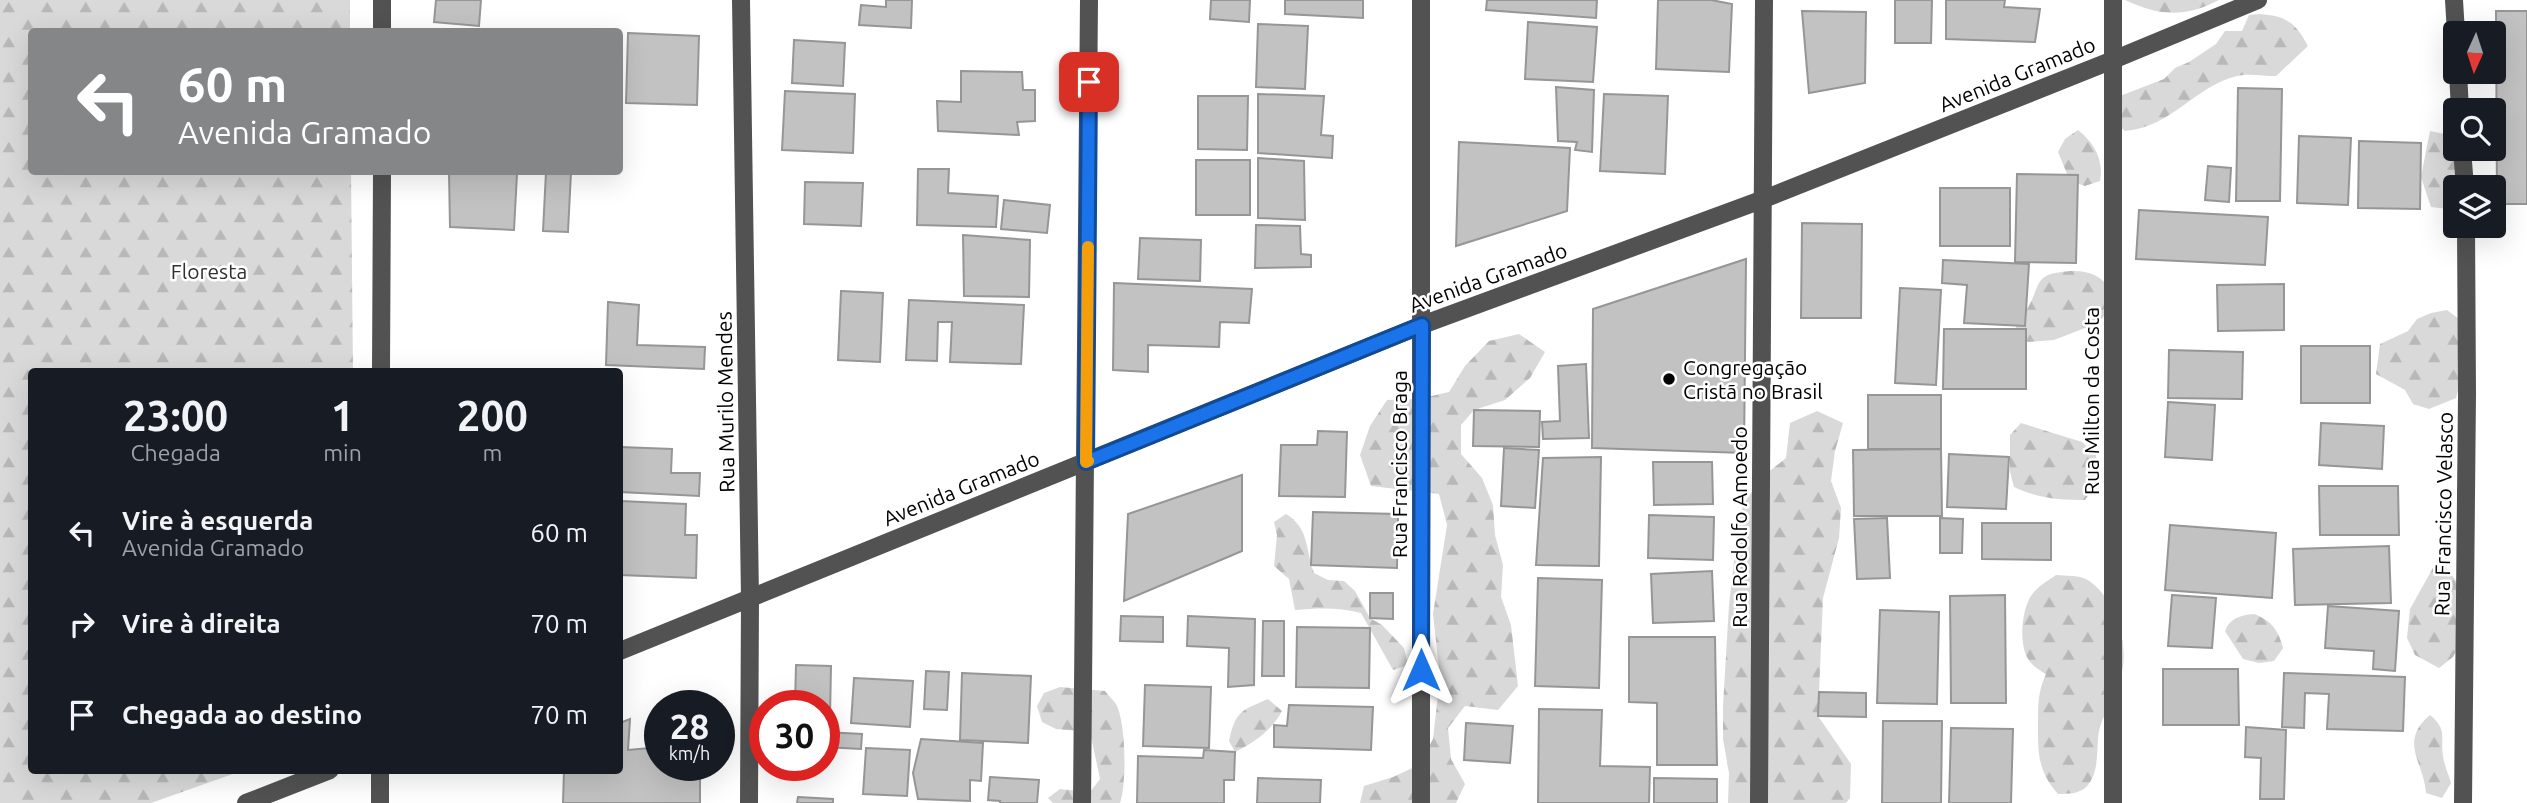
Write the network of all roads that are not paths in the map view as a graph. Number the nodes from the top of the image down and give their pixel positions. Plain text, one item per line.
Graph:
1 (382, 0) edge
2 (741, 0) edge
3 (1089, 0) edge
4 (1421, 0) edge
5 (1764, 0) edge
6 (2113, 0) edge
7 (2258, 0) edge
8 (2454, 0) edge
9 (2455, 21) edge
10 (382, 28) edge
11 (2113, 60) junction
12 (382, 175) edge
13 (1764, 199) junction
14 (2466, 238) edge
15 (1422, 325) junction
16 (381, 368) edge
17 (1086, 462) junction
18 (750, 598) junction
19 (623, 650) edge
20 (320, 774) edge
21 (380, 774) edge
22 (246, 803) edge
23 (380, 803) edge
24 (749, 803) edge
25 (1082, 803) edge
26 (1421, 803) edge
27 (1759, 803) edge
28 (2113, 803) edge
29 (2463, 803) edge

1 - 10 street
2 - 18 street, Rua Murilo Mendes
3 - 17 street
4 - 15 street, Rua Francisco Braga
5 - 13 street, Rua Rodolfo Amoedo
6 - 11 street, Rua Milton da Costa
7 - 11 street, Avenida Gramado
8 - 9 street
11 - 13 street, Avenida Gramado
11 - 28 street, Rua Milton da Costa
12 - 16 street
13 - 15 street, Avenida Gramado
13 - 27 street, Rua Rodolfo Amoedo
14 - 29 street, Rua Francisco Velasco
15 - 17 street, Avenida Gramado
15 - 26 street, Rua Francisco Braga
17 - 18 street, Avenida Gramado
17 - 25 street
18 - 19 street, Avenida Gramado
18 - 24 street, Rua Murilo Mendes
20 - 22 street
21 - 23 street

